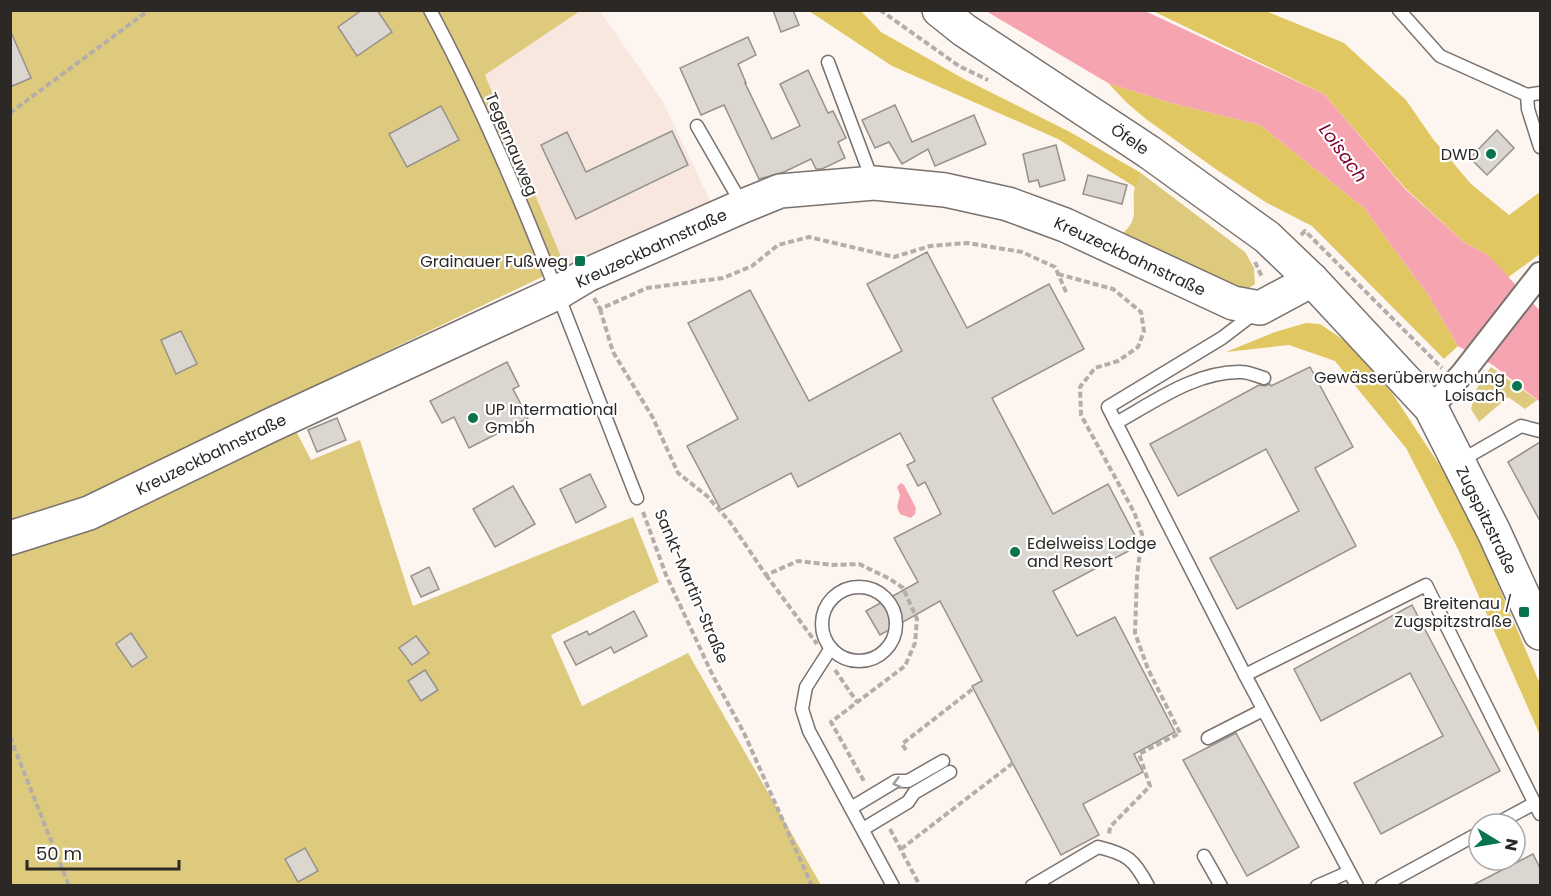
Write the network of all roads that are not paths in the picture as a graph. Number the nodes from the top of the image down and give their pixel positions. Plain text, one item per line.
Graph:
1 (430, 10) edge
2 (939, 10) edge
3 (1400, 10) edge
4 (828, 62) dead end
5 (1540, 93) edge
6 (1527, 95) junction
7 (697, 126) dead end
8 (1540, 147) edge
9 (874, 183) junction
10 (743, 206) junction
11 (1540, 274) edge
12 (1312, 280) junction
13 (571, 285) junction
14 (1260, 308) junction
15 (1264, 378) dead end
16 (1431, 408) junction
17 (1116, 423) junction
18 (1540, 431) edge
19 (1459, 462) junction
20 (637, 498) road end
21 (10, 538) edge
22 (1540, 633) edge
23 (828, 652) junction
24 (1245, 675) junction
25 (1263, 710) junction
26 (1208, 738) dead end
27 (943, 761) dead end
28 (950, 772) dead end
29 (851, 808) junction
30 (1538, 808) edge
31 (863, 829) junction
32 (1467, 839) edge
33 (1204, 856) dead end
34 (1349, 872) junction
35 (893, 885) edge
36 (1032, 885) edge
37 (1148, 885) edge
38 (1221, 885) edge
39 (1317, 885) edge
40 (1356, 885) edge
41 (1382, 885) edge

1 - 13 lane, Tegernauweg
2 - 12 street, Öfele
3 - 6 lane
4 - 9 lane
5 - 6 lane
6 - 8 lane
7 - 10 lane
9 - 10 street, Kreuzeckbahnstraße
9 - 14 street, Kreuzeckbahnstraße
10 - 13 street, Kreuzeckbahnstraße
11 - 16 street
12 - 14 street
12 - 16 street, Öfele
13 - 20 lane, Sankt-Martin-Straße
13 - 21 street, Kreuzeckbahnstraße
14 - 17 lane
15 - 17 lane
16 - 19 street, Zugspitzstraße
17 - 24 lane
18 - 19 lane
19 - 22 street, Zugspitzstraße
23 - 23 lane
23 - 29 lane
24 - 25 lane
24 - 30 lane
25 - 26 lane
25 - 34 lane
27 -> 29 lane
28 - 31 lane
29 - 31 lane
31 - 35 lane
32 - 41 lane
33 - 38 lane
34 - 39 lane
34 - 40 lane
36 - 37 lane

